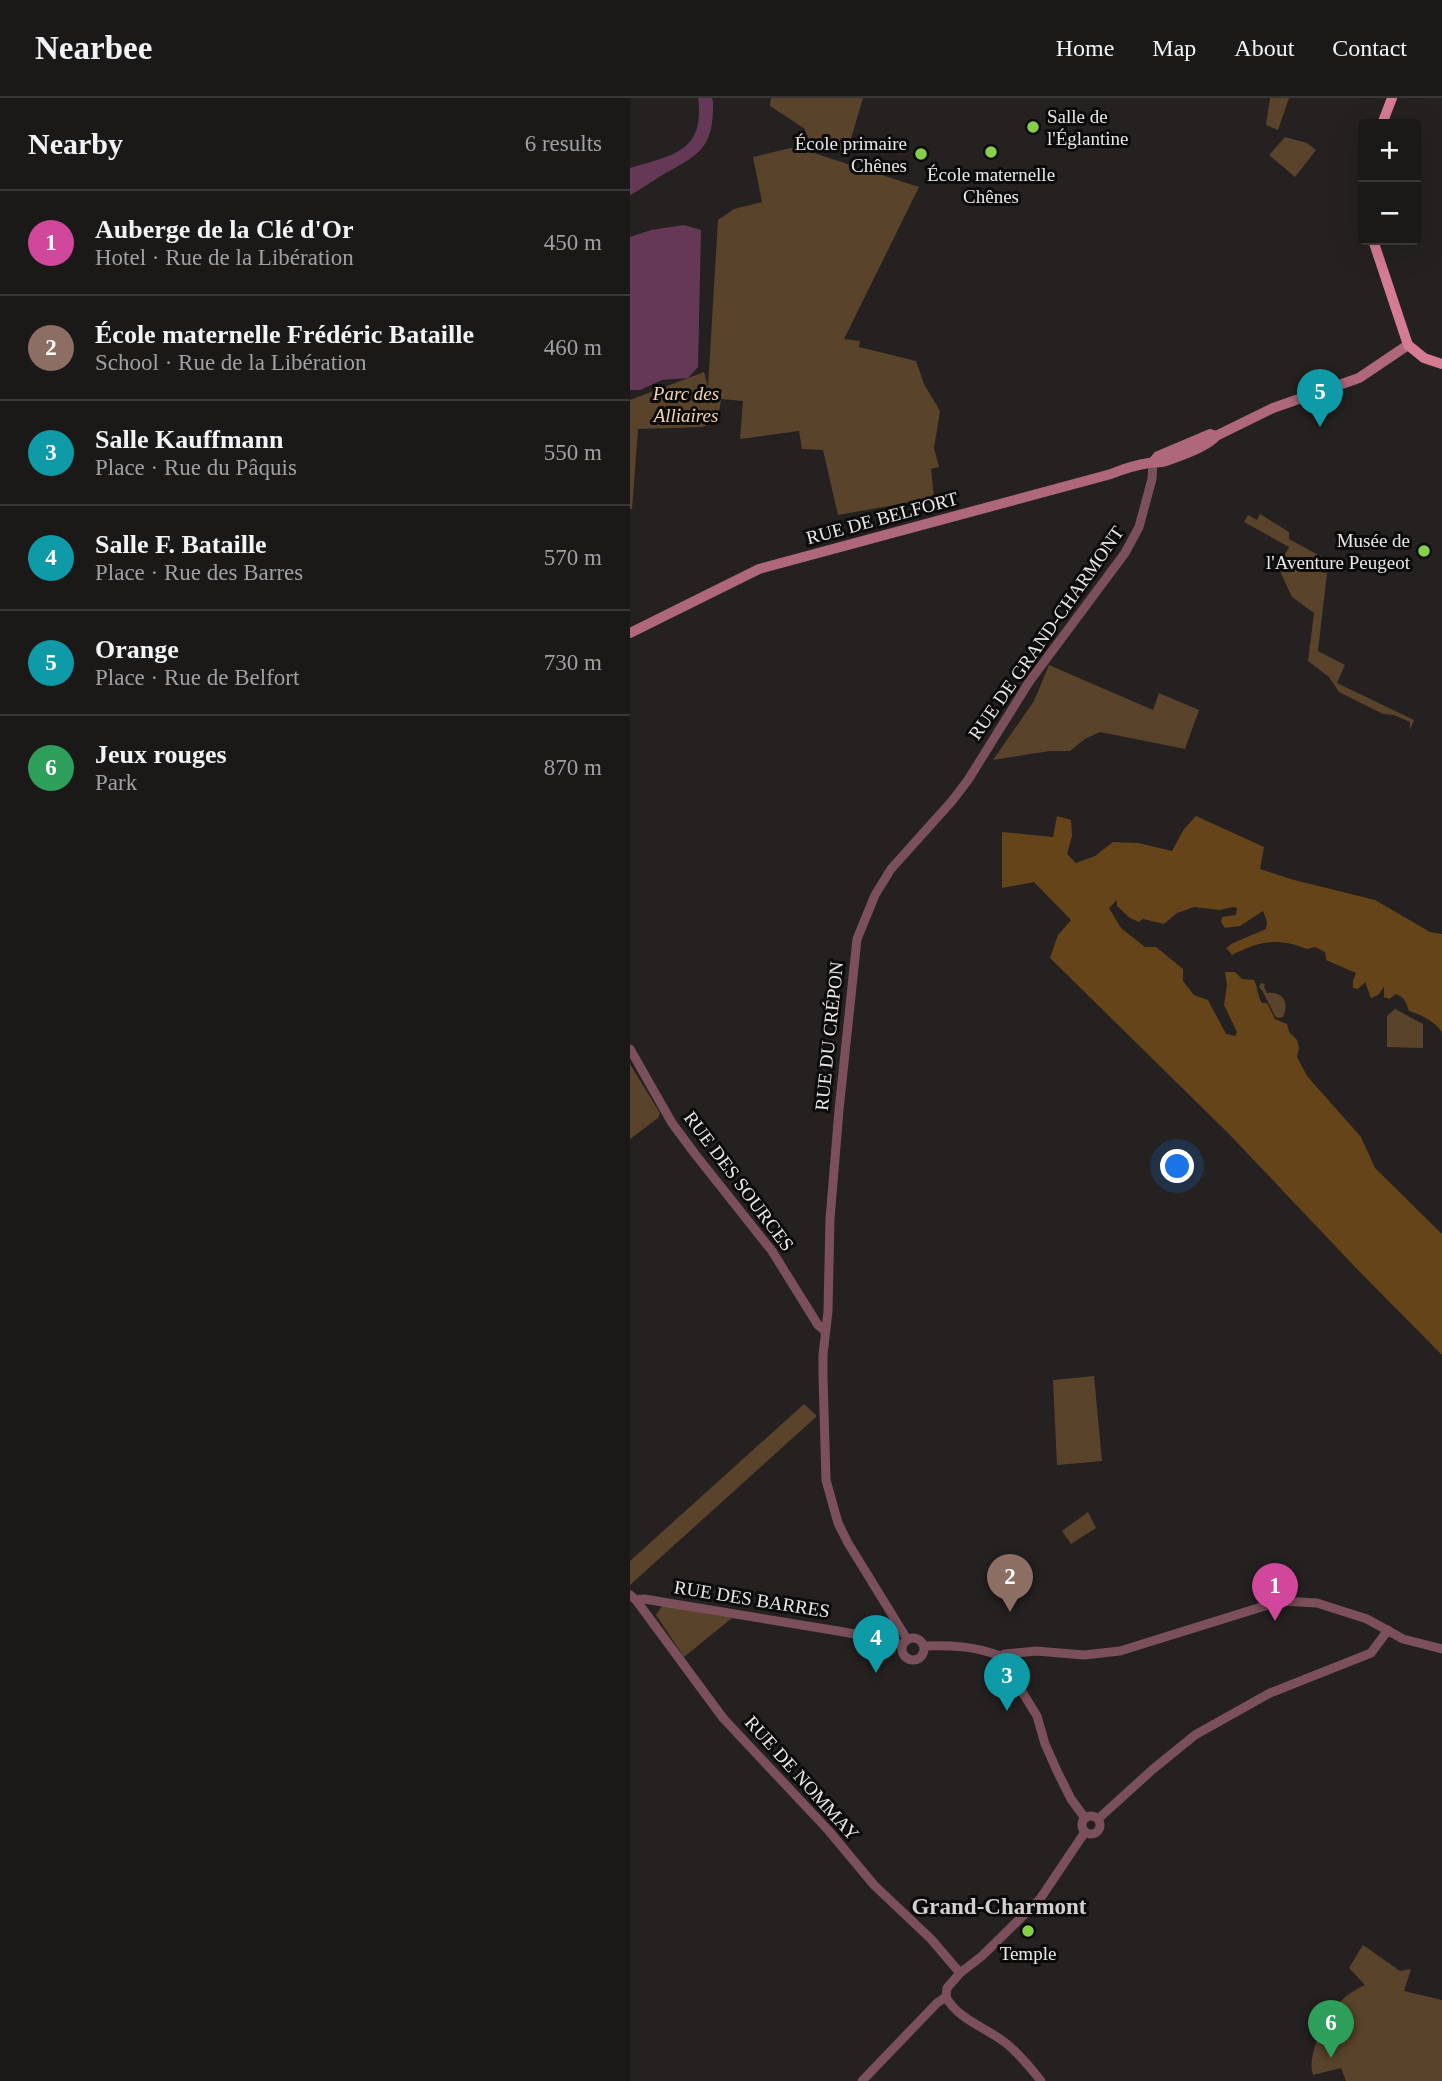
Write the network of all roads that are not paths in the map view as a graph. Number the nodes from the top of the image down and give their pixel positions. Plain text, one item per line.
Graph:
1 (1392, 98) edge
2 (1384, 119) edge
3 (1375, 245) edge
4 (1408, 345) junction
5 (1442, 357) edge
6 (1442, 364) edge
7 (1153, 462) junction
8 (630, 633) edge
9 (968, 780) joint
10 (630, 1049) edge
11 (825, 1331) junction
12 (633, 1598) edge
13 (1388, 1630) junction
14 (905, 1642) junction
15 (924, 1646) junction
16 (1442, 1649) edge
17 (1000, 1656) junction
18 (1085, 1818) junction
19 (1098, 1819) junction
20 (1085, 1832) junction
21 (960, 1973) junction
22 (946, 1997) junction
23 (862, 2081) edge
24 (1041, 2081) edge

1 - 2 main road
3 - 4 main road
4 - 5 main road
4 - 6 main road
4 - 7 main road, RUE DE BELFORT
7 - 8 main road, RUE DE BELFORT
7 - 9 street, RUE DE GRAND-CHARMONT
9 - 11 street, RUE DU CRÉPON
10 - 11 street, RUE DES SOURCES
11 - 14 street, RUE DU CRÉPON
12 - 14 street, RUE DES BARRES
12 - 21 street, RUE DE NOMMAY
13 - 16 street
13 - 17 street
13 - 19 street
14 - 15 street
14 - 15 street
15 - 17 street
17 - 18 street
18 - 19 street
18 - 20 street
19 - 20 street
20 - 21 street
21 - 22 street
22 - 23 street
22 - 24 street

